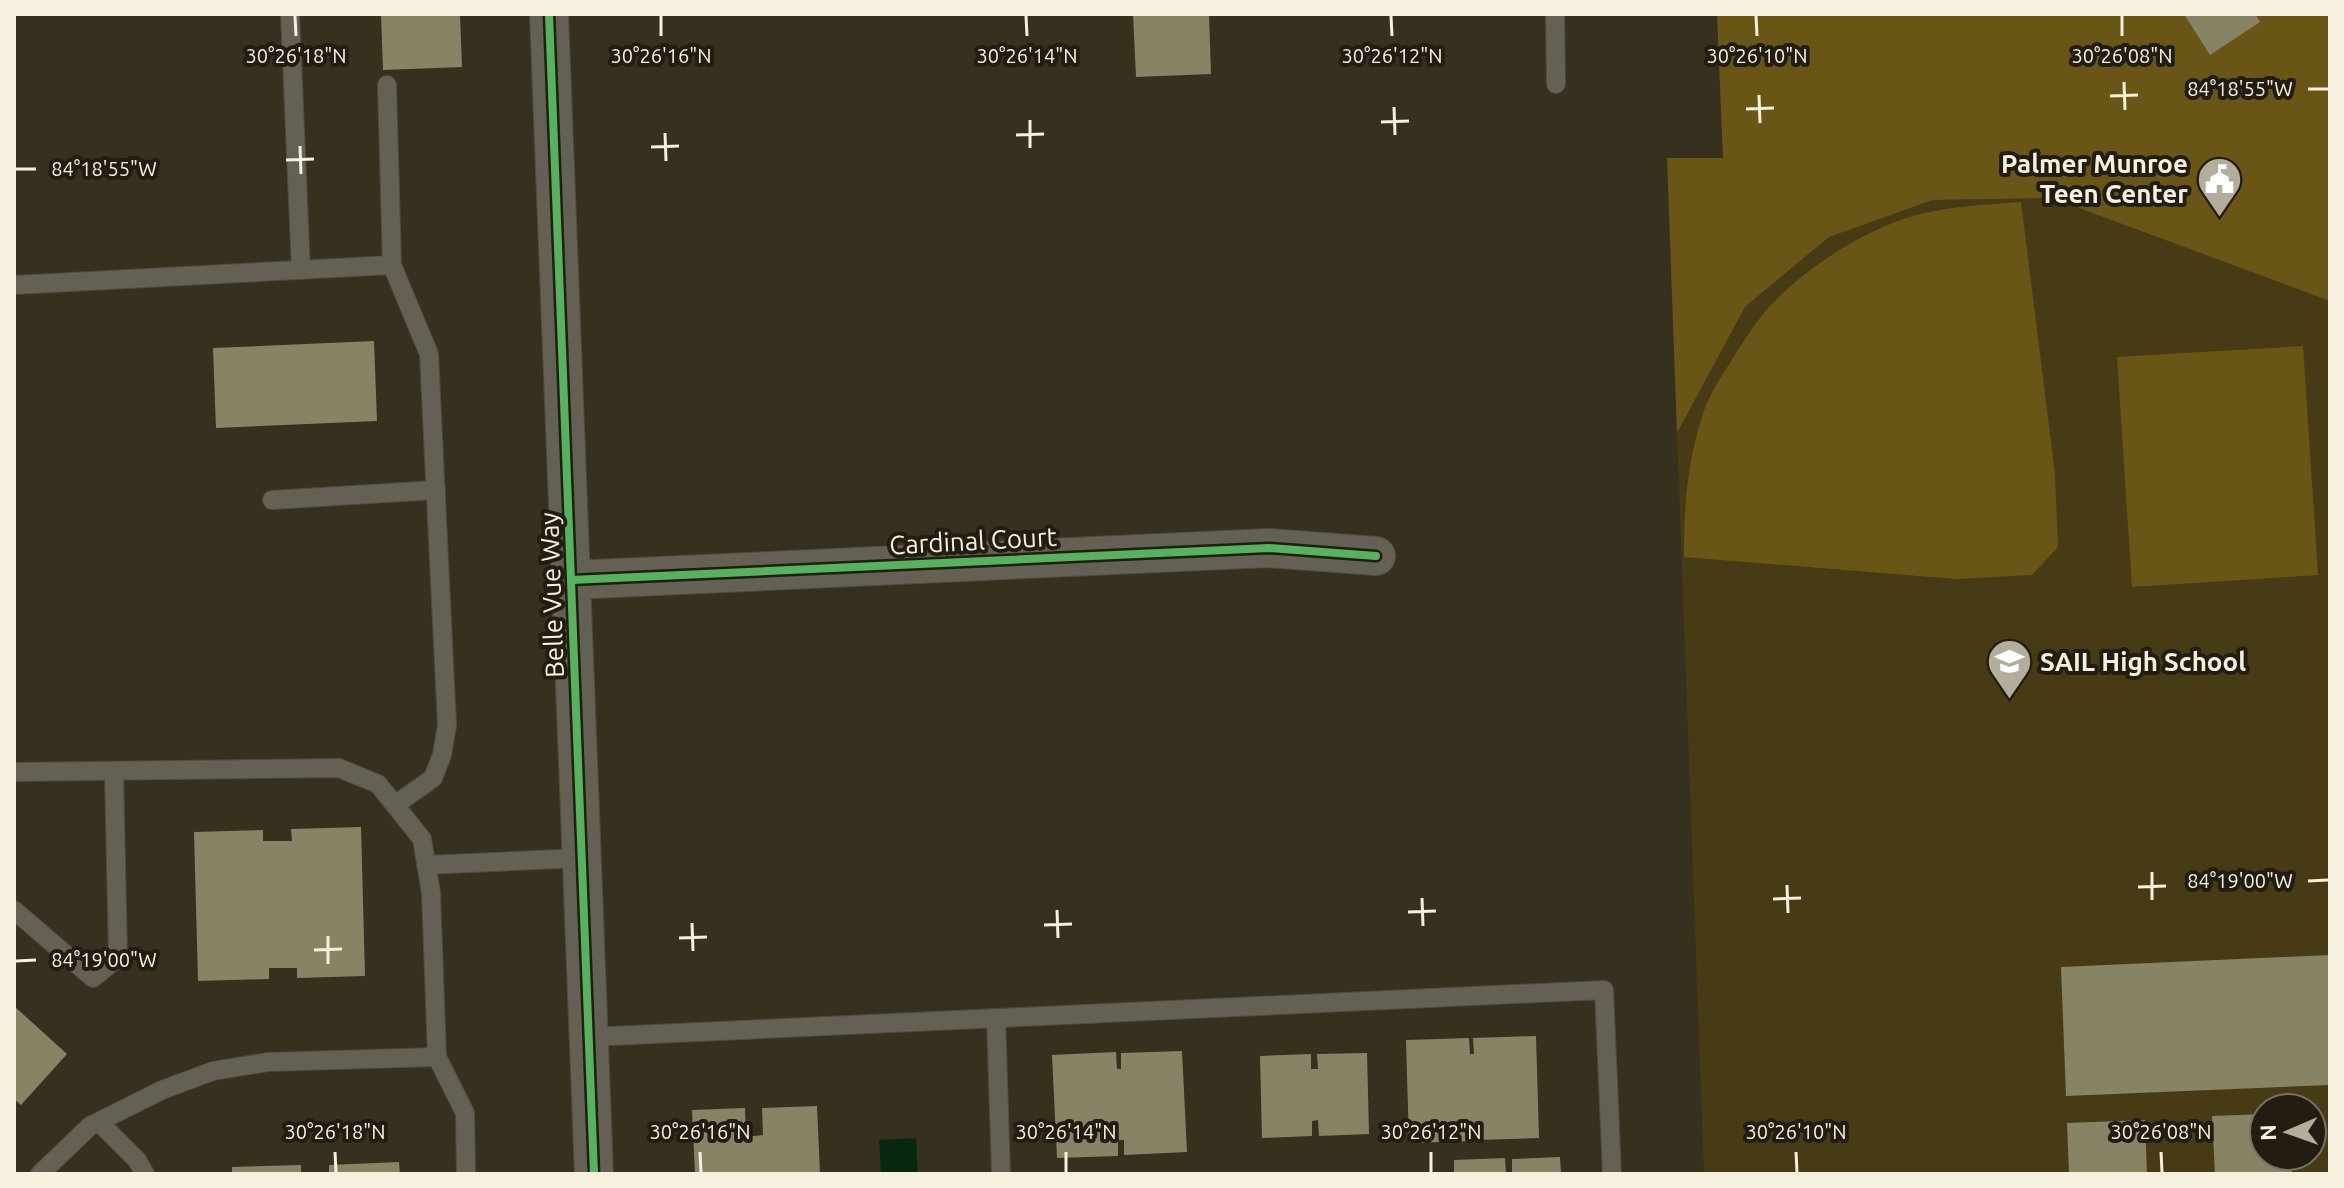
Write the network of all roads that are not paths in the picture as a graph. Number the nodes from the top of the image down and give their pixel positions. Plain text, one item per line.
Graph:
1 (290, 14) edge
2 (549, 14) edge
3 (1555, 14) edge
4 (1556, 84) dead end
5 (387, 85) dead end
6 (392, 265) junction
7 (301, 270) junction
8 (14, 285) edge
9 (436, 490) junction
10 (272, 500) dead end
11 (1376, 556) dead end
12 (571, 580) junction
13 (114, 771) junction
14 (14, 772) edge
15 (395, 805) junction
16 (582, 858) junction
17 (426, 865) junction
18 (14, 910) edge
19 (996, 1018) junction
20 (589, 1037) junction
21 (437, 1057) junction
22 (99, 1122) junction
23 (40, 1174) edge
24 (145, 1174) edge
25 (466, 1174) edge
26 (594, 1174) edge
27 (1001, 1174) edge
28 (1612, 1174) edge

1 - 7 lane
2 - 12 street, Belle Vue Way
3 - 4 lane
5 - 6 lane
6 - 7 lane
6 - 9 lane
7 - 8 lane
9 - 10 lane
9 - 15 lane
11 - 12 street, Cardinal Court
12 - 16 street, Belle Vue Way
13 - 14 lane
13 - 15 lane
13 - 18 lane
15 - 17 lane
16 - 17 lane
16 - 20 street, Belle Vue Way
17 - 21 lane
19 - 20 lane
19 - 27 lane
19 - 28 lane
20 - 26 street, Belle Vue Way
21 - 22 lane
21 - 25 lane
22 - 23 lane
22 - 24 lane

